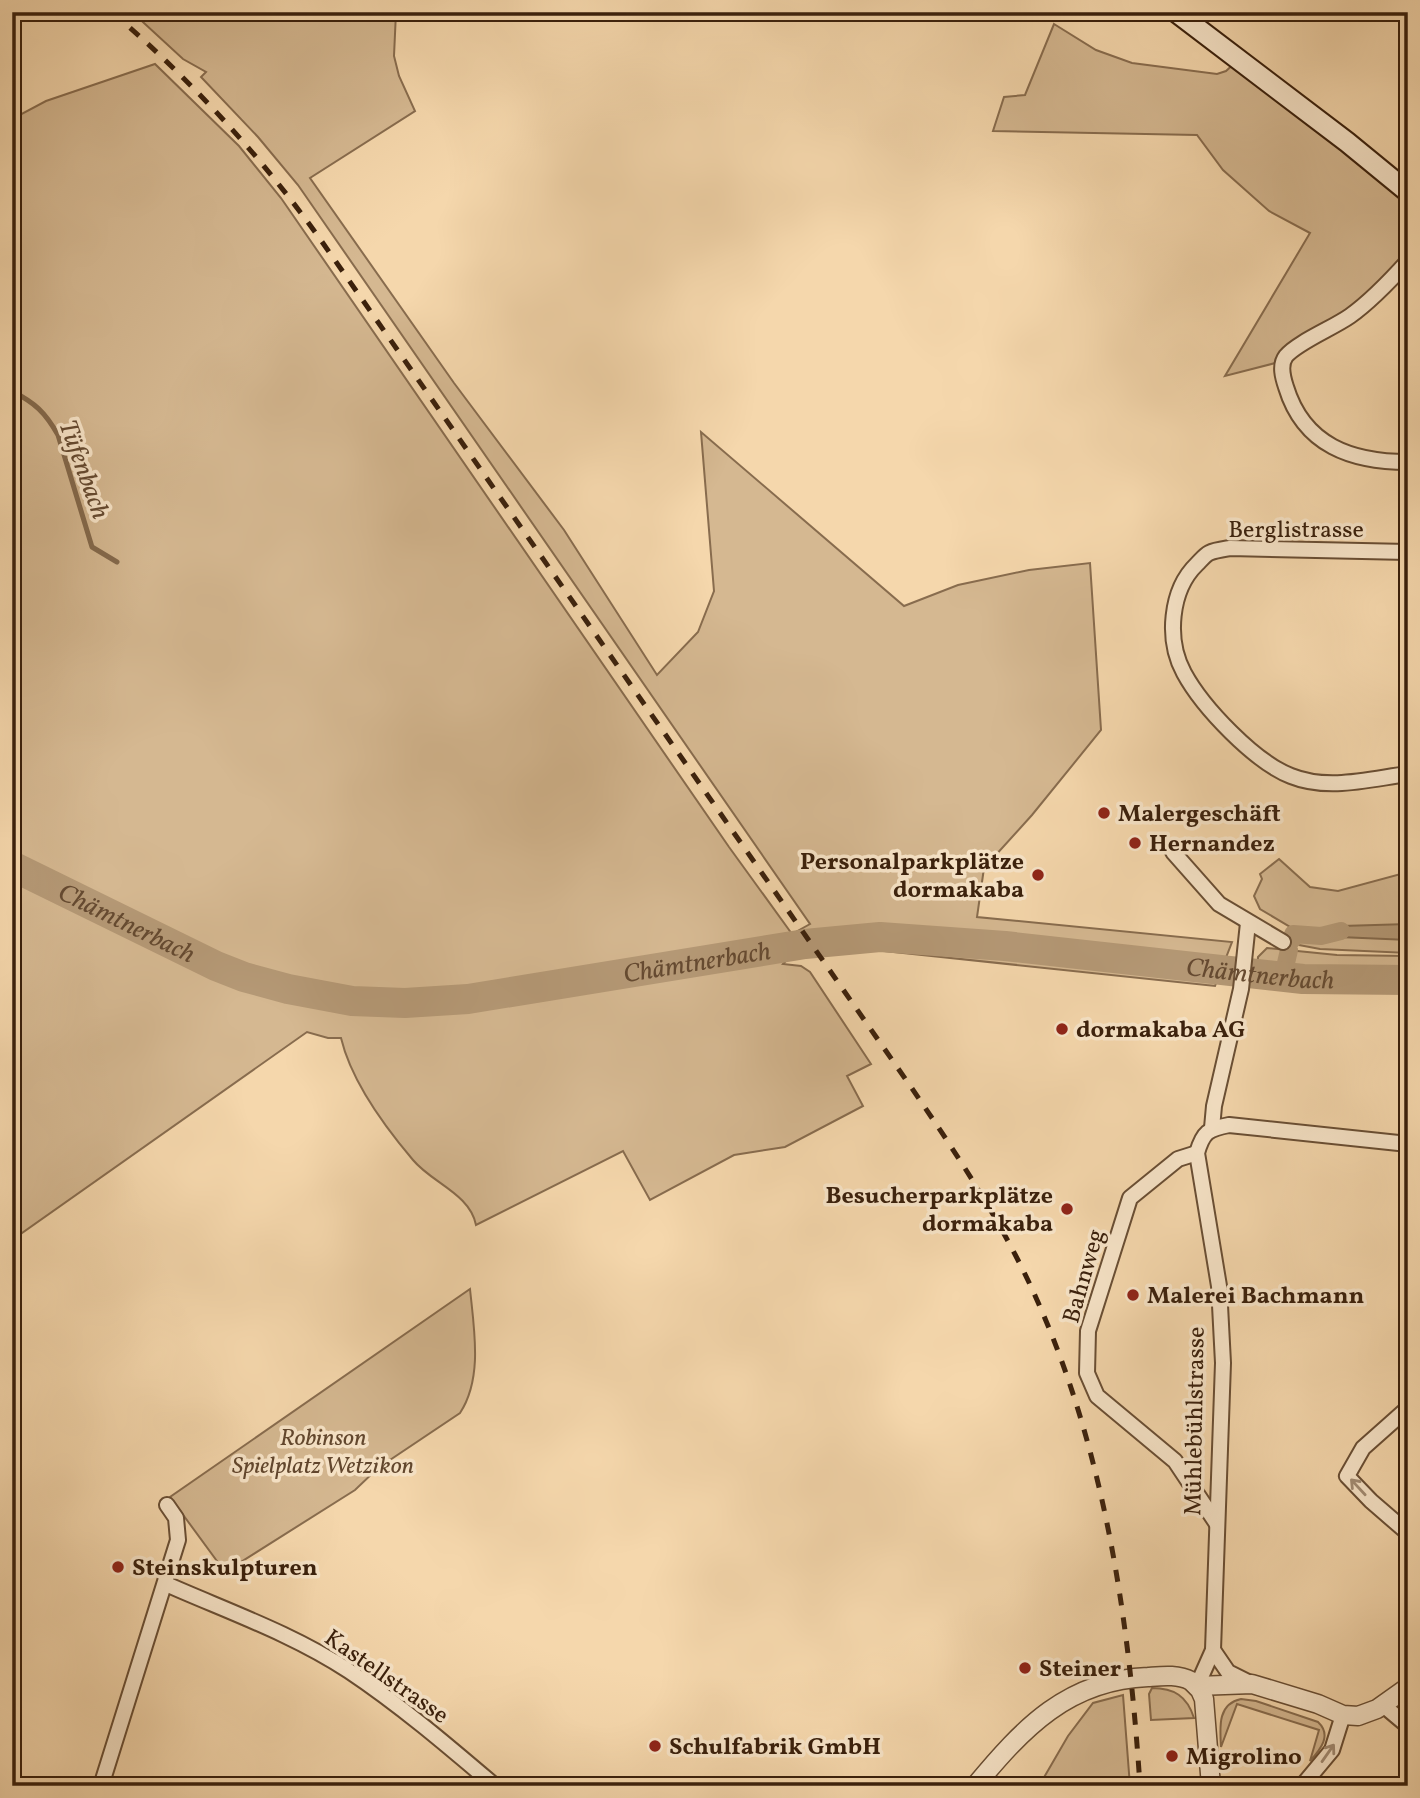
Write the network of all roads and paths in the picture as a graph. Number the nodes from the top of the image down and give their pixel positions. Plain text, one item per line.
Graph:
1 (1176, 12) edge
2 (1408, 192) edge
3 (1408, 261) edge
4 (1408, 462) edge
5 (1408, 552) edge
6 (1408, 774) edge
7 (1173, 852) dead end
8 (1248, 923) junction
9 (1283, 942) dead end
10 (1212, 1128) junction
11 (1408, 1144) edge
12 (1197, 1153) junction
13 (1408, 1408) edge
14 (167, 1505) dead end
15 (1217, 1524) junction
16 (1408, 1534) edge
17 (166, 1584) junction
18 (1213, 1650) junction
19 (1252, 1684) junction
20 (1197, 1686) junction
21 (1408, 1686) edge
22 (1383, 1705) junction
23 (1343, 1714) junction
24 (1408, 1726) edge
25 (101, 1786) edge
26 (495, 1786) edge
27 (975, 1786) edge
28 (1211, 1786) edge
29 (1302, 1786) edge

1 - 2 main road
3 - 4 street
5 - 6 street, Berglistrasse
7 - 8 street
8 - 9 street
8 - 10 street
10 - 11 street
10 - 12 street
12 - 15 street, Mühlebühlstrasse
12 - 15 street, Bahnweg
16 -> 13 street
14 - 17 street
15 - 18 street, Mühlebühlstrasse
17 - 25 street
17 - 26 street, Kastellstrasse
18 - 19 street
18 - 20 street, Mühlebühlstrasse
19 - 20 street
19 - 23 street
20 - 27 street
20 - 28 street
21 - 22 street
22 - 23 street
22 - 24 street
29 -> 23 street

